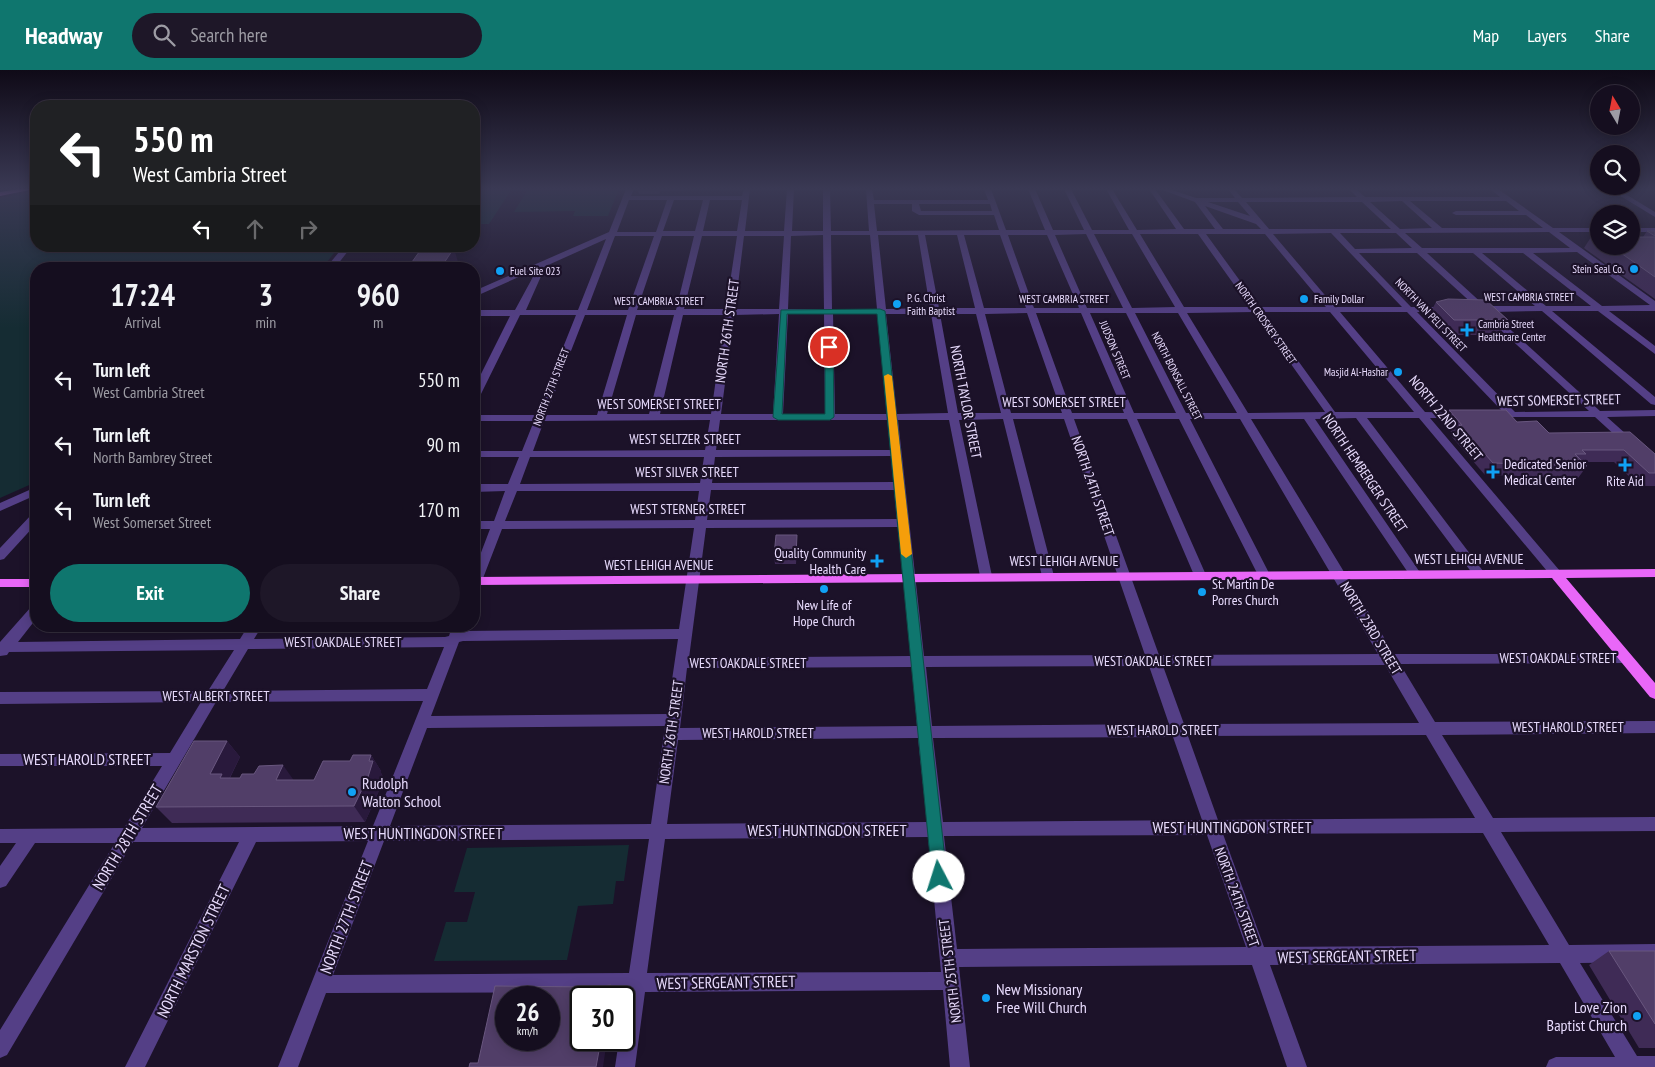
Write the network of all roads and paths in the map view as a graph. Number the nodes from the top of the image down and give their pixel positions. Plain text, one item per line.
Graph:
1 (610, 236) edge
2 (611, 236) edge
3 (657, 236) edge
4 (697, 236) edge
5 (741, 236) edge
6 (788, 236) edge
7 (827, 236) edge
8 (874, 236) edge
9 (921, 236) edge
10 (961, 236) edge
11 (1006, 236) edge
12 (1052, 236) edge
13 (1092, 236) edge
14 (1137, 236) edge
15 (1203, 236) edge
16 (1269, 236) edge
17 (1338, 236) edge
18 (1403, 236) edge
19 (1558, 236) edge
20 (1474, 250) junction
21 (1525, 250) junction
22 (1578, 250) junction
23 (1352, 251) junction
24 (1419, 251) junction
25 (343, 252) edge
26 (335, 262) edge
27 (534, 270) junction
28 (480, 292) edge
29 (480, 297) edge
30 (1655, 306) edge
31 (1543, 308) junction
32 (1600, 308) junction
33 (1333, 309) junction
34 (1409, 309) junction
35 (1483, 309) junction
36 (1084, 310) junction
37 (1129, 310) junction
38 (1182, 310) junction
39 (1257, 310) junction
40 (880, 311) junction
41 (934, 311) junction
42 (980, 311) junction
43 (1032, 311) junction
44 (632, 312) junction
45 (678, 312) junction
46 (730, 312) junction
47 (784, 312) junction
48 (829, 312) junction
49 (480, 313) edge
50 (518, 313) junction
51 (580, 313) junction
52 (1655, 352) edge
53 (480, 385) edge
54 (1655, 402) edge
55 (1655, 413) edge
56 (1331, 414) junction
57 (953, 415) junction
58 (1307, 415) junction
59 (1359, 415) junction
60 (1423, 415) junction
61 (1512, 415) junction
62 (1599, 415) junction
63 (892, 416) junction
64 (1007, 416) junction
65 (1068, 416) junction
66 (1130, 416) junction
67 (1183, 416) junction
68 (1245, 416) junction
69 (654, 417) junction
70 (715, 417) junction
71 (778, 417) junction
72 (830, 417) junction
73 (480, 418) edge
74 (539, 418) junction
75 (602, 418) junction
76 (896, 453) junction
77 (480, 454) edge
78 (525, 454) junction
79 (710, 454) junction
80 (1655, 466) edge
81 (900, 486) junction
82 (706, 487) junction
83 (480, 488) edge
84 (512, 488) junction
85 (30, 494) edge
86 (0, 507) edge
87 (903, 523) junction
88 (30, 524) edge
89 (480, 524) edge
90 (499, 524) junction
91 (700, 524) junction
92 (0, 556) edge
93 (480, 569) edge
94 (1655, 573) edge
95 (1415, 574) junction
96 (1479, 574) junction
97 (1556, 574) junction
98 (1200, 575) junction
99 (1264, 575) junction
100 (1339, 575) junction
101 (986, 576) junction
102 (1048, 576) junction
103 (1124, 576) junction
104 (909, 577) junction
105 (693, 580) junction
106 (0, 583) edge
107 (30, 583) edge
108 (480, 583) edge
109 (30, 617) edge
110 (251, 632) edge
111 (456, 633) edge
112 (685, 634) junction
113 (244, 643) junction
114 (2, 649) edge
115 (1625, 658) junction
116 (1390, 659) junction
117 (1154, 661) junction
118 (918, 662) junction
119 (681, 663) junction
120 (1655, 693) edge
121 (432, 695) junction
122 (213, 696) junction
123 (0, 698) edge
124 (422, 722) junction
125 (672, 727) junction
126 (1655, 727) edge
127 (1432, 728) junction
128 (1178, 730) junction
129 (925, 732) junction
130 (174, 759) junction
131 (0, 760) edge
132 (1655, 824) edge
133 (1489, 825) junction
134 (1212, 827) junction
135 (935, 829) junction
136 (657, 831) junction
137 (251, 834) junction
138 (378, 834) junction
139 (128, 835) junction
140 (0, 836) edge
141 (30, 836) junction
142 (0, 880) edge
143 (1655, 953) edge
144 (1567, 954) junction
145 (1258, 957) junction
146 (949, 958) junction
147 (951, 981) junction
148 (636, 983) junction
149 (321, 984) junction
150 (0, 1048) edge
151 (1655, 1066) edge
152 (135, 1067) edge
153 (288, 1067) edge
154 (625, 1067) edge
155 (960, 1067) edge
156 (1297, 1067) edge
157 (1556, 1067) edge
158 (1632, 1067) edge

1 - 27 street
2 - 51 street, NORTH 27TH STREET
3 - 44 street
4 - 45 street
5 - 46 street, NORTH 26TH STREET
6 - 47 street
7 - 48 street
8 - 40 street, NORTH 25TH STREET
9 - 41 street, NORTH TAYLOR STREET
10 - 42 street
11 - 43 street, NORTH 24TH STREET
12 - 36 street, JUDSON STREET
13 - 37 street, NORTH BONSALL STREET
14 - 38 street, NORTH 23RD STREET
15 - 39 street, NORTH CROSKEY STREET
16 - 33 street, NORTH 22ND STREET
17 - 23 street, NORTH VAN PELT STREET
18 - 24 street
19 - 22 street
20 - 21 street
20 - 24 street
20 - 31 street
21 - 22 street
21 - 32 street
22 - 30 street
23 - 24 street
23 - 34 street, NORTH VAN PELT STREET
24 - 35 street
25 - 26 street
27 - 28 street
27 - 29 street
27 - 50 street
30 - 32 street, WEST CAMBRIA STREET
31 - 32 street, WEST CAMBRIA STREET
31 - 35 street, WEST CAMBRIA STREET
31 - 54 street
32 - 52 street
33 - 34 street, WEST CAMBRIA STREET
33 - 39 street, WEST CAMBRIA STREET
33 - 60 street, NORTH 22ND STREET
34 - 35 street, WEST CAMBRIA STREET
34 - 61 street, NORTH VAN PELT STREET
35 - 62 street
36 - 37 street, WEST CAMBRIA STREET
36 - 43 street, WEST CAMBRIA STREET
36 - 66 street, JUDSON STREET
37 - 38 street, WEST CAMBRIA STREET
37 - 67 street, NORTH BONSALL STREET
38 - 39 street, WEST CAMBRIA STREET
38 - 68 street, NORTH 23RD STREET
39 - 56 street, NORTH CROSKEY STREET
40 - 41 street, WEST CAMBRIA STREET
40 - 48 street, WEST CAMBRIA STREET
40 - 63 street, NORTH 25TH STREET
41 - 42 street, WEST CAMBRIA STREET
41 - 57 street, NORTH TAYLOR STREET
42 - 43 street, WEST CAMBRIA STREET
42 - 64 street
43 - 65 street, NORTH 24TH STREET
44 - 45 street, WEST CAMBRIA STREET
44 - 51 street, WEST CAMBRIA STREET
44 - 75 street
45 - 46 street, WEST CAMBRIA STREET
45 - 69 street
46 - 47 street, WEST CAMBRIA STREET
46 - 70 street, NORTH 26TH STREET
47 - 48 street, WEST CAMBRIA STREET
47 - 71 street
48 - 72 street
49 - 50 street, WEST CAMBRIA STREET
50 - 51 street, WEST CAMBRIA STREET
50 - 53 street
51 - 74 street, NORTH 27TH STREET
55 - 62 street, WEST SOMERSET STREET
56 - 58 street, WEST SOMERSET STREET
56 - 59 street, WEST SOMERSET STREET
57 - 63 street, WEST SOMERSET STREET
57 - 64 street, WEST SOMERSET STREET
57 - 101 street, NORTH TAYLOR STREET
58 - 68 street, WEST SOMERSET STREET
58 - 95 street, NORTH HEMBERGER STREET
59 - 60 street, WEST SOMERSET STREET
59 - 96 street
60 - 61 street, WEST SOMERSET STREET
60 - 97 street, NORTH 22ND STREET
61 - 62 street, WEST SOMERSET STREET
62 - 80 street
63 - 72 street, WEST SOMERSET STREET
63 - 76 street, NORTH 25TH STREET
64 - 65 street, WEST SOMERSET STREET
64 - 102 street
65 - 66 street, WEST SOMERSET STREET
65 - 103 street, NORTH 24TH STREET
66 - 67 street, WEST SOMERSET STREET
66 - 98 street, JUDSON STREET
67 - 68 street, WEST SOMERSET STREET
67 - 99 street, NORTH BONSALL STREET
68 - 100 street, NORTH 23RD STREET
69 - 70 street, WEST SOMERSET STREET
69 - 75 street, WEST SOMERSET STREET
70 - 71 street, WEST SOMERSET STREET
70 - 79 street, NORTH 26TH STREET
71 - 72 street, WEST SOMERSET STREET
73 - 74 street, WEST SOMERSET STREET
74 - 75 street, WEST SOMERSET STREET
74 - 78 street, NORTH 27TH STREET
76 - 79 street, WEST SELTZER STREET
76 - 81 street, NORTH 25TH STREET
77 - 78 street, WEST SELTZER STREET
78 - 79 street, WEST SELTZER STREET
78 - 84 street, NORTH 27TH STREET
79 - 82 street, NORTH 26TH STREET
81 - 82 street, WEST SILVER STREET
81 - 87 street, NORTH 25TH STREET
82 - 84 street, WEST SILVER STREET
82 - 91 street, NORTH 26TH STREET
83 - 84 street, WEST SILVER STREET
84 - 90 street, NORTH 27TH STREET
85 - 86 street
87 - 91 street, WEST STERNER STREET
87 - 104 street, NORTH 25TH STREET
88 - 92 street
89 - 90 street, WEST STERNER STREET
90 - 91 street, WEST STERNER STREET
90 - 93 street, NORTH 27TH STREET
91 - 105 street, NORTH 26TH STREET
94 - 97 main road, WEST LEHIGH AVENUE
95 - 96 main road, WEST LEHIGH AVENUE
95 - 100 main road, WEST LEHIGH AVENUE
96 - 97 main road, WEST LEHIGH AVENUE
97 - 115 main road, NORTH 22ND STREET
98 - 99 main road, WEST LEHIGH AVENUE
98 - 103 main road, WEST LEHIGH AVENUE
99 - 100 main road, WEST LEHIGH AVENUE
100 - 116 street, NORTH 23RD STREET
101 - 102 main road, WEST LEHIGH AVENUE
101 - 104 main road, WEST LEHIGH AVENUE
102 - 103 main road, WEST LEHIGH AVENUE
103 - 117 street, NORTH 24TH STREET
104 - 105 main road, WEST LEHIGH AVENUE
104 - 118 street, NORTH 25TH STREET
105 - 108 main road, WEST LEHIGH AVENUE
105 - 112 street, NORTH 26TH STREET
106 - 107 main road
109 - 114 street
110 - 113 street, NORTH 28TH STREET
111 - 112 street, WEST OAKDALE STREET
111 - 113 street, WEST OAKDALE STREET
111 - 121 street, NORTH 27TH STREET
112 - 119 street, NORTH 26TH STREET
113 - 114 street, WEST OAKDALE STREET
113 - 122 street, NORTH 28TH STREET
115 - 116 street, WEST OAKDALE STREET
115 - 120 main road, NORTH 22ND STREET
116 - 117 street, WEST OAKDALE STREET
116 - 127 street, NORTH 23RD STREET
117 - 118 street, WEST OAKDALE STREET
117 - 128 street, NORTH 24TH STREET
118 - 119 street, WEST OAKDALE STREET
118 - 129 street, NORTH 25TH STREET
119 - 125 street, NORTH 26TH STREET
121 - 122 street, WEST ALBERT STREET
121 - 124 street, NORTH 27TH STREET
122 - 123 street, WEST ALBERT STREET
122 - 130 street, NORTH 28TH STREET
124 - 125 street, WEST HAROLD STREET
124 - 138 street, NORTH 27TH STREET
125 - 129 street, WEST HAROLD STREET
125 - 136 street, NORTH 26TH STREET
126 - 127 street, WEST HAROLD STREET
127 - 128 street, WEST HAROLD STREET
127 - 133 street, NORTH 23RD STREET
128 - 129 street, WEST HAROLD STREET
128 - 134 street, NORTH 24TH STREET
129 - 135 street, NORTH 25TH STREET
130 - 131 street, WEST HAROLD STREET
130 - 139 street, NORTH 28TH STREET
132 - 133 street, WEST HUNTINGDON STREET
133 - 134 street, WEST HUNTINGDON STREET
133 - 144 street, NORTH 23RD STREET
134 - 135 street, WEST HUNTINGDON STREET
134 - 145 street, NORTH 24TH STREET
135 - 136 street, WEST HUNTINGDON STREET
135 - 146 street, NORTH 25TH STREET
136 - 138 street, WEST HUNTINGDON STREET
136 - 148 street, NORTH 26TH STREET
137 - 138 street, WEST HUNTINGDON STREET
137 - 139 street, WEST HUNTINGDON STREET
137 - 152 street, NORTH MARSTON STREET
138 - 149 street, NORTH 27TH STREET
139 - 141 street, WEST HUNTINGDON STREET
139 - 150 street, NORTH 28TH STREET
140 - 141 street, WEST HUNTINGDON STREET
141 - 142 street
143 - 144 street, WEST SERGEANT STREET
144 - 145 street, WEST SERGEANT STREET
144 - 158 street, NORTH 23RD STREET
145 - 146 street, WEST SERGEANT STREET
145 - 156 street, NORTH 24TH STREET
146 - 147 street, NORTH 25TH STREET
147 - 148 street, WEST SERGEANT STREET
147 - 155 street, NORTH 25TH STREET
148 - 149 street, WEST SERGEANT STREET
148 - 154 street, NORTH 26TH STREET
149 - 153 street, NORTH 27TH STREET
151 - 158 street
157 - 158 street

